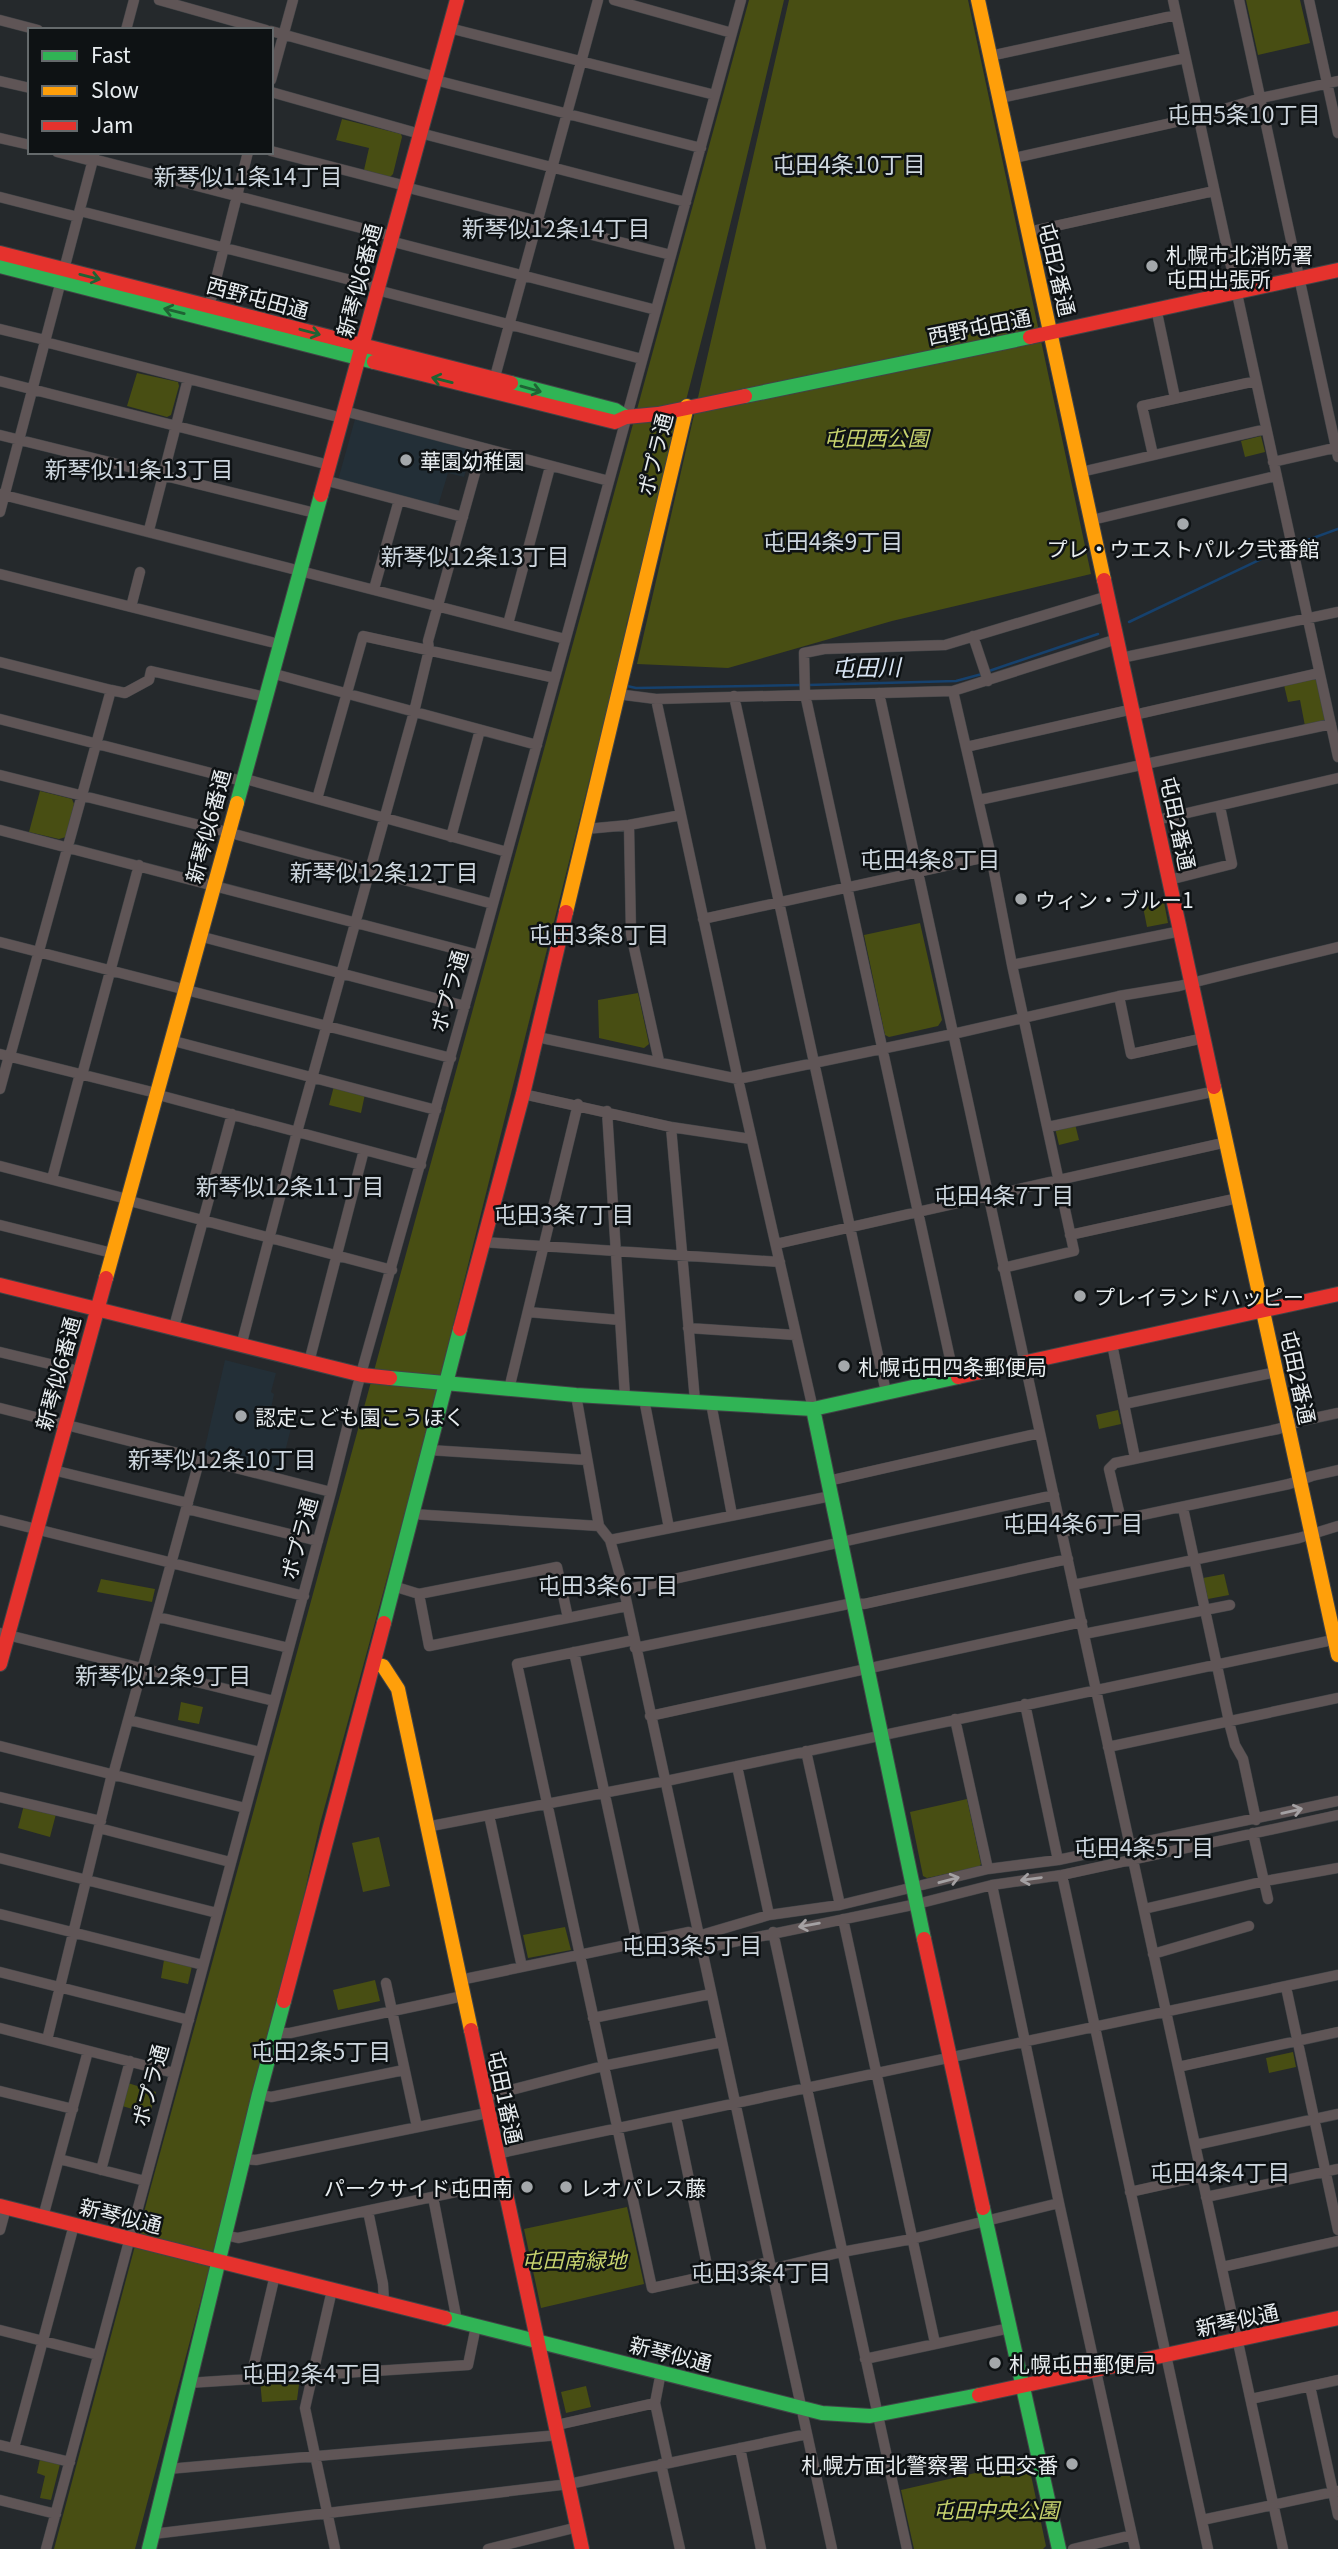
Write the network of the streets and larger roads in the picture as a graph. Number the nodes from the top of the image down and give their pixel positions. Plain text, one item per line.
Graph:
1 (134, 0) edge
2 (159, 0) edge
3 (293, 0) edge
4 (457, 0) edge
5 (598, 0) edge
6 (614, 0) edge
7 (741, 0) edge
8 (978, 0) edge
9 (1173, 0) edge
10 (1239, 0) edge
11 (1309, 0) edge
12 (1176, 15) junction
13 (0, 20) edge
14 (30, 28) edge
15 (127, 28) edge
16 (259, 28) edge
17 (449, 28) junction
18 (273, 32) edge
19 (732, 33) junction
20 (284, 35) junction
21 (990, 56) junction
22 (1185, 58) junction
23 (582, 61) junction
24 (273, 73) edge
25 (435, 79) junction
26 (0, 80) edge
27 (1333, 82) edge
28 (28, 87) edge
29 (273, 93) edge
30 (715, 95) junction
31 (1000, 98) junction
32 (1261, 98) junction
33 (567, 114) junction
34 (1198, 117) junction
35 (1338, 133) edge
36 (420, 134) junction
37 (0, 138) edge
38 (28, 145) edge
39 (701, 148) junction
40 (273, 152) edge
41 (71, 154) edge
42 (248, 154) edge
43 (93, 157) edge
44 (1014, 158) junction
45 (552, 167) junction
46 (406, 186) junction
47 (1214, 191) junction
48 (237, 196) junction
49 (0, 197) edge
50 (686, 202) junction
51 (79, 214) junction
52 (537, 220) junction
53 (1028, 232) junction
54 (391, 239) junction
55 (224, 246) junction
56 (0, 253) edge
57 (671, 255) junction
58 (0, 267) edge
59 (1338, 270) edge
60 (523, 275) junction
61 (62, 276) junction
62 (1301, 279) junction
63 (377, 288) junction
64 (1236, 291) junction
65 (1156, 308) junction
66 (656, 310) junction
67 (208, 312) junction
68 (509, 324) junction
69 (0, 329) edge
70 (1051, 333) junction
71 (45, 341) junction
72 (360, 352) junction
73 (642, 359) junction
74 (188, 379) junction
75 (0, 381) edge
76 (1256, 381) junction
77 (492, 385) junction
78 (33, 389) junction
79 (1175, 398) junction
80 (687, 406) junction
81 (343, 414) junction
82 (626, 417) junction
83 (175, 425) junction
84 (1266, 429) junction
85 (0, 435) edge
86 (19, 440) junction
87 (482, 449) junction
88 (1337, 451) edge
89 (1153, 455) junction
90 (1273, 462) junction
91 (329, 464) junction
92 (550, 467) junction
93 (1081, 472) junction
94 (162, 475) junction
95 (1276, 476) junction
96 (324, 480) junction
97 (609, 481) junction
98 (2, 494) edge
99 (399, 500) junction
100 (0, 512) edge
101 (315, 513) junction
102 (463, 517) junction
103 (1092, 520) junction
104 (149, 530) junction
105 (300, 569) junction
106 (140, 572) dead end
107 (0, 574) edge
108 (374, 589) junction
109 (1108, 596) junction
110 (131, 607) junction
111 (439, 607) junction
112 (1338, 612) edge
113 (1308, 619) junction
114 (509, 624) junction
115 (973, 636) junction
116 (565, 639) junction
117 (1117, 639) junction
118 (279, 644) junction
119 (429, 650) junction
120 (1121, 658) junction
121 (0, 662) edge
122 (271, 673) junction
123 (1319, 673) junction
124 (555, 678) junction
125 (988, 681) junction
126 (111, 690) junction
127 (953, 691) junction
128 (347, 693) junction
129 (879, 693) junction
130 (617, 694) junction
131 (804, 694) junction
132 (734, 696) junction
133 (265, 697) junction
134 (656, 699) junction
135 (414, 712) junction
136 (1133, 712) junction
137 (0, 719) edge
138 (1331, 724) junction
139 (480, 730) junction
140 (97, 743) junction
141 (537, 746) junction
142 (966, 747) junction
143 (1338, 757) edge
144 (1145, 765) junction
145 (0, 775) edge
146 (1338, 778) edge
147 (242, 779) junction
148 (82, 796) junction
149 (317, 799) junction
150 (979, 800) junction
151 (1220, 807) junction
152 (681, 815) junction
153 (384, 818) junction
154 (1157, 820) junction
155 (629, 825) junction
156 (586, 829) junction
157 (0, 830) edge
158 (227, 832) junction
159 (451, 837) junction
160 (68, 847) junction
161 (507, 852) junction
162 (991, 856) junction
163 (139, 865) junction
164 (369, 871) junction
165 (919, 872) junction
166 (1169, 880) junction
167 (213, 884) junction
168 (848, 887) junction
169 (779, 903) junction
170 (493, 904) junction
171 (703, 919) junction
172 (355, 922) junction
173 (1181, 931) junction
174 (199, 936) junction
175 (0, 943) edge
176 (1338, 947) edge
177 (39, 953) junction
178 (479, 955) junction
179 (1012, 965) junction
180 (111, 971) junction
181 (341, 973) junction
182 (1192, 982) junction
183 (184, 989) junction
184 (1119, 996) junction
185 (465, 1006) junction
186 (1024, 1019) junction
187 (327, 1026) junction
188 (953, 1034) junction
189 (537, 1037) junction
190 (1204, 1038) junction
191 (170, 1040) junction
192 (882, 1050) junction
193 (6, 1055) edge
194 (451, 1058) junction
195 (659, 1061) junction
196 (813, 1065) junction
197 (81, 1074) junction
198 (313, 1078) junction
199 (738, 1080) junction
200 (0, 1089) edge
201 (1216, 1091) junction
202 (155, 1094) junction
203 (523, 1094) junction
204 (578, 1104) junction
205 (436, 1110) junction
206 (607, 1111) junction
207 (232, 1114) junction
208 (671, 1127) junction
209 (1048, 1127) junction
210 (297, 1132) junction
211 (751, 1139) junction
212 (1227, 1142) junction
213 (364, 1150) junction
214 (421, 1165) junction
215 (0, 1166) edge
216 (52, 1179) junction
217 (1060, 1180) junction
218 (988, 1197) junction
219 (1238, 1198) junction
220 (126, 1199) junction
221 (918, 1213) junction
222 (203, 1220) junction
223 (0, 1225) edge
224 (849, 1228) junction
225 (1070, 1234) junction
226 (270, 1238) junction
227 (482, 1242) junction
228 (776, 1244) junction
229 (543, 1247) junction
230 (615, 1251) junction
231 (112, 1253) junction
232 (336, 1256) junction
233 (682, 1257) junction
234 (780, 1262) junction
235 (1003, 1268) junction
236 (392, 1270) junction
237 (0, 1285) edge
238 (1338, 1294) edge
239 (96, 1309) junction
240 (1263, 1310) junction
241 (528, 1312) junction
242 (620, 1320) junction
243 (174, 1328) junction
244 (688, 1328) junction
245 (795, 1335) junction
246 (1112, 1344) junction
247 (241, 1346) junction
248 (0, 1352) edge
249 (309, 1362) junction
250 (1024, 1362) junction
251 (79, 1371) junction
252 (1276, 1372) junction
253 (362, 1375) junction
254 (954, 1377) junction
255 (446, 1385) junction
256 (509, 1390) junction
257 (886, 1392) junction
258 (576, 1395) junction
259 (625, 1397) junction
260 (645, 1399) junction
261 (695, 1401) junction
262 (710, 1403) junction
263 (1124, 1404) junction
264 (0, 1408) edge
265 (813, 1409) junction
266 (1338, 1413) edge
267 (65, 1424) junction
268 (1288, 1426) junction
269 (1040, 1433) junction
270 (429, 1450) junction
271 (200, 1458) junction
272 (1135, 1458) junction
273 (587, 1460) junction
274 (1338, 1470) edge
275 (52, 1471) junction
276 (1300, 1480) junction
277 (828, 1481) junction
278 (331, 1492) junction
279 (1054, 1495) junction
280 (831, 1496) junction
281 (187, 1506) junction
282 (1184, 1508) junction
283 (412, 1514) junction
284 (732, 1515) junction
285 (0, 1520) edge
286 (1121, 1520) junction
287 (598, 1526) junction
288 (1338, 1526) edge
289 (669, 1528) junction
290 (36, 1529) junction
291 (1062, 1532) junction
292 (1312, 1533) junction
293 (610, 1540) junction
294 (318, 1541) junction
295 (841, 1543) junction
296 (1068, 1559) junction
297 (1194, 1561) junction
298 (172, 1563) junction
299 (1073, 1585) junction
300 (393, 1586) junction
301 (624, 1590) junction
302 (419, 1594) junction
303 (304, 1596) junction
304 (853, 1603) junction
305 (1230, 1605) dead end
306 (627, 1606) junction
307 (1205, 1610) junction
308 (158, 1617) junction
309 (568, 1618) junction
310 (1082, 1622) junction
311 (4, 1634) edge
312 (1084, 1634) junction
313 (635, 1644) junction
314 (1337, 1644) edge
315 (289, 1648) junction
316 (574, 1652) junction
317 (0, 1664) edge
318 (374, 1664) junction
319 (1218, 1665) junction
320 (143, 1668) junction
321 (868, 1668) junction
322 (1096, 1689) junction
323 (1338, 1698) edge
324 (274, 1701) junction
325 (1025, 1704) junction
326 (650, 1716) junction
327 (955, 1719) junction
328 (129, 1720) junction
329 (1229, 1720) junction
330 (882, 1734) junction
331 (0, 1746) edge
332 (1108, 1747) junction
333 (806, 1751) junction
334 (260, 1752) junction
335 (737, 1766) junction
336 (113, 1774) junction
337 (665, 1781) junction
338 (605, 1793) junction
339 (0, 1797) edge
340 (1338, 1801) edge
341 (547, 1804) junction
342 (245, 1808) junction
343 (489, 1815) junction
344 (1338, 1815) edge
345 (1256, 1820) junction
346 (100, 1825) junction
347 (426, 1827) junction
348 (1253, 1833) junction
349 (1129, 1844) junction
350 (0, 1858) edge
351 (1133, 1858) junction
352 (1058, 1860) junction
353 (230, 1862) junction
354 (1338, 1868) edge
355 (988, 1869) junction
356 (1062, 1875) junction
357 (85, 1880) junction
358 (1265, 1881) junction
359 (992, 1885) junction
360 (915, 1896) junction
361 (1268, 1899) dead end
362 (840, 1905) junction
363 (1144, 1909) junction
364 (217, 1913) junction
365 (0, 1914) edge
366 (769, 1915) junction
367 (843, 1919) junction
368 (1249, 1926) dead end
369 (773, 1931) junction
370 (74, 1932) junction
371 (698, 1936) junction
372 (637, 1942) junction
373 (1153, 1954) junction
374 (579, 1955) junction
375 (203, 1965) junction
376 (522, 1967) junction
377 (0, 1972) edge
378 (1338, 1975) edge
379 (460, 1980) junction
380 (386, 1983) dead end
381 (1286, 1986) junction
382 (60, 1987) junction
383 (711, 1994) junction
384 (463, 1996) junction
385 (392, 2012) junction
386 (1166, 2012) junction
387 (593, 2018) junction
388 (189, 2020) junction
389 (1094, 2027) junction
390 (0, 2028) edge
391 (1338, 2032) edge
392 (276, 2033) junction
393 (47, 2040) junction
394 (1297, 2041) junction
395 (722, 2042) junction
396 (1025, 2042) junction
397 (88, 2051) junction
398 (951, 2058) junction
399 (130, 2061) junction
400 (603, 2066) junction
401 (1178, 2067) junction
402 (404, 2070) junction
403 (174, 2073) junction
404 (876, 2074) junction
405 (807, 2090) junction
406 (0, 2091) edge
407 (259, 2094) junction
408 (484, 2097) junction
409 (735, 2105) junction
410 (72, 2109) junction
411 (487, 2113) junction
412 (1338, 2114) edge
413 (676, 2117) junction
414 (1314, 2119) junction
415 (417, 2127) junction
416 (616, 2129) junction
417 (1195, 2146) junction
418 (496, 2154) junction
419 (59, 2159) junction
420 (243, 2160) junction
421 (1338, 2169) edge
422 (101, 2170) junction
423 (1325, 2171) junction
424 (1202, 2176) junction
425 (145, 2181) junction
426 (503, 2182) junction
427 (1130, 2192) junction
428 (433, 2197) junction
429 (1206, 2197) junction
430 (1059, 2203) junction
431 (3, 2207) edge
432 (368, 2211) junction
433 (43, 2217) junction
434 (986, 2222) junction
435 (74, 2225) junction
436 (0, 2230) edge
437 (1338, 2230) edge
438 (225, 2235) junction
439 (129, 2239) junction
440 (912, 2239) junction
441 (1338, 2241) edge
442 (842, 2252) junction
443 (218, 2261) junction
444 (770, 2265) junction
445 (1222, 2267) junction
446 (275, 2275) junction
447 (709, 2275) junction
448 (332, 2290) junction
449 (384, 2303) junction
450 (1338, 2318) edge
451 (457, 2321) junction
452 (476, 2326) junction
453 (1010, 2328) junction
454 (0, 2330) edge
455 (42, 2340) junction
456 (1237, 2340) junction
457 (537, 2341) junction
458 (934, 2343) junction
459 (98, 2355) junction
460 (1166, 2356) junction
461 (865, 2358) junction
462 (1096, 2371) junction
463 (661, 2372) junction
464 (313, 2375) junction
465 (251, 2377) junction
466 (1338, 2380) edge
467 (188, 2383) junction
468 (1023, 2386) junction
469 (1310, 2386) junction
470 (1251, 2399) junction
471 (655, 2403) junction
472 (802, 2407) junction
473 (877, 2415) junction
474 (558, 2430) junction
475 (807, 2434) junction
476 (0, 2445) edge
477 (14, 2448) junction
478 (740, 2448) junction
479 (317, 2457) junction
480 (70, 2462) junction
481 (665, 2464) junction
482 (168, 2469) junction
483 (569, 2484) junction
484 (1336, 2492) edge
485 (0, 2500) edge
486 (1274, 2505) junction
487 (56, 2514) junction
488 (328, 2514) junction
489 (1338, 2515) edge
490 (1202, 2520) junction
491 (578, 2527) junction
492 (153, 2534) junction
493 (1132, 2535) junction
494 (46, 2549) edge
495 (149, 2549) edge
496 (335, 2549) edge
497 (488, 2549) edge
498 (582, 2549) edge
499 (680, 2549) edge
500 (761, 2549) edge
501 (832, 2549) edge
502 (907, 2549) edge
503 (1059, 2549) edge
504 (1073, 2549) edge
505 (1135, 2549) edge
506 (1208, 2549) edge
507 (1283, 2549) edge

1 - 15 street
2 - 16 street
3 - 20 street
4 - 17 street, 新琴似6番通
5 - 23 street
6 - 19 street
7 - 19 street, ポプラ通
8 - 21 street, 屯田2番通
9 - 12 street
10 - 32 street
11 - 27 street
12 - 21 street
12 - 22 street
13 - 14 street
17 - 23 street
17 - 25 street, 新琴似6番通
18 - 20 street
19 - 30 street, ポプラ通
20 - 24 street
20 - 25 street
21 - 31 street, 屯田2番通
22 - 31 street
22 - 34 street
23 - 30 street
23 - 33 street
25 - 33 street
25 - 36 street, 新琴似6番通
26 - 28 street
27 - 32 street
27 - 35 street
29 - 36 street
30 - 39 street, ポプラ通
31 - 44 street, 屯田2番通
32 - 34 street
32 - 62 street
33 - 39 street
33 - 45 street
34 - 44 street
34 - 47 street
36 - 45 street
36 - 46 street, 新琴似6番通
37 - 38 street
39 - 50 street, ポプラ通
40 - 46 street
41 - 43 street
42 - 48 street
43 - 48 street
43 - 51 street
44 - 53 street, 屯田2番通
45 - 50 street
45 - 52 street
46 - 52 street
46 - 54 street, 新琴似6番通
47 - 53 street
47 - 64 street
48 - 54 street
48 - 55 street
49 - 51 street
50 - 57 street, ポプラ通
51 - 55 street
51 - 61 street
52 - 57 street
52 - 60 street
53 - 70 street, 屯田2番通
54 - 60 street
54 - 63 street, 新琴似6番通
55 - 63 street
55 - 67 street
56 - 61 street, 西野屯田通
57 - 66 street, ポプラ通
58 - 61 street, 西野屯田通
59 - 62 street, 西野屯田通
60 - 66 street
60 - 68 street
61 - 67 street, 西野屯田通
61 - 71 street
62 - 64 street, 西野屯田通
62 - 88 street
63 - 68 street
63 - 72 street, 新琴似6番通
64 - 65 street, 西野屯田通
64 - 76 street
65 - 70 street, 西野屯田通
65 - 79 street
66 - 73 street, ポプラ通
67 - 72 street, 西野屯田通
68 - 73 street
68 - 77 street
69 - 71 street
70 - 80 street, 西野屯田通
70 - 93 street, 屯田2番通
71 - 74 street
71 - 78 street
72 - 77 street, 西野屯田通
72 - 81 street, 新琴似6番通
73 - 82 street, ポプラ通
74 - 81 street
74 - 83 street
75 - 78 street
76 - 79 street
76 - 84 street
77 - 82 street, 西野屯田通
78 - 83 street
78 - 86 street
79 - 89 street
80 - 82 street, 西野屯田通
80 - 130 street, ポプラ通
81 - 87 street
81 - 91 street, 新琴似6番通
82 - 97 street, ポプラ通
83 - 91 street
83 - 94 street
84 - 89 street
84 - 90 street
85 - 86 street
86 - 94 street
86 - 98 street
87 - 92 street
87 - 102 street
88 - 90 street
89 - 93 street
90 - 95 street
91 - 96 street, 新琴似6番通
92 - 97 street
92 - 114 street
93 - 103 street, 屯田2番通
94 - 101 street
94 - 104 street
95 - 103 street
95 - 113 street
96 - 99 street
96 - 101 street, 新琴似6番通
97 - 116 street, ポプラ通
98 - 100 street
98 - 104 street
99 - 102 street
99 - 108 street
101 - 105 street, 新琴似6番通
102 - 111 street
103 - 109 street, 屯田2番通
104 - 105 street
105 - 108 street
105 - 118 street, 新琴似6番通
106 - 110 street
107 - 110 street
108 - 111 street
109 - 115 street
109 - 117 street, 屯田2番通
110 - 118 street
111 - 114 street
111 - 119 street
112 - 113 street
113 - 120 street
113 - 123 street
114 - 116 street
115 - 125 street
115 - 131 street
116 - 124 street, ポプラ通
117 - 120 street, 屯田2番通
117 - 125 street
118 - 122 street, 新琴似6番通
119 - 124 street
119 - 128 street
119 - 135 street
120 - 136 street, 屯田2番通
121 - 126 street
122 - 128 street
122 - 133 street, 新琴似6番通
123 - 136 street
123 - 138 street
124 - 141 street, ポプラ通
125 - 127 street
126 - 133 street
126 - 140 street
127 - 129 street
127 - 142 street
128 - 135 street
128 - 149 street
129 - 131 street
129 - 165 street
130 - 134 street
130 - 156 street, ポプラ通
131 - 132 street
131 - 168 street
132 - 134 street
132 - 169 street
133 - 147 street, 新琴似6番通
134 - 152 street
135 - 139 street
135 - 153 street
136 - 142 street
136 - 144 street, 屯田2番通
137 - 140 street
138 - 143 street
138 - 144 street
139 - 141 street
139 - 159 street
140 - 147 street
140 - 148 street
141 - 161 street, ポプラ通
142 - 150 street
144 - 150 street
144 - 154 street, 屯田2番通
145 - 148 street
146 - 151 street
147 - 149 street
147 - 158 street, 新琴似6番通
148 - 158 street
148 - 160 street
149 - 153 street
150 - 162 street
151 - 154 street
151 - 166 street
152 - 155 street
152 - 171 street
153 - 159 street
153 - 164 street
154 - 166 street, 屯田2番通
155 - 156 street
155 - 195 street
156 - 189 street, ポプラ通
157 - 160 street
158 - 164 street
158 - 167 street, 新琴似6番通
159 - 161 street
160 - 163 street
160 - 177 street
161 - 170 street, ポプラ通
162 - 165 street
162 - 179 street
163 - 167 street
163 - 180 street
164 - 170 street
164 - 172 street
165 - 168 street
165 - 188 street
166 - 173 street, 屯田2番通
167 - 172 street
167 - 174 street, 新琴似6番通
168 - 169 street
168 - 192 street
169 - 171 street
169 - 196 street
170 - 178 street, ポプラ通
171 - 199 street
172 - 178 street
172 - 181 street
173 - 179 street
173 - 182 street, 屯田2番通
174 - 181 street
174 - 183 street, 新琴似6番通
175 - 177 street
176 - 182 street
177 - 180 street
177 - 193 street
178 - 185 street, ポプラ通
179 - 186 street
180 - 183 street
180 - 197 street
181 - 185 street
181 - 187 street
182 - 184 street
182 - 190 street, 屯田2番通
183 - 187 street
183 - 191 street, 新琴似6番通
184 - 186 street
184 - 190 street
185 - 194 street, ポプラ通
186 - 188 street
186 - 209 street
187 - 194 street
187 - 198 street
188 - 192 street
188 - 218 street
189 - 195 street
189 - 203 street, ポプラ通
190 - 201 street, 屯田2番通
191 - 198 street
191 - 202 street, 新琴似6番通
192 - 196 street
192 - 221 street
193 - 197 street
193 - 200 street
194 - 205 street, ポプラ通
195 - 199 street
196 - 199 street
196 - 224 street
197 - 202 street
197 - 216 street
198 - 205 street
198 - 210 street
199 - 211 street
201 - 209 street
201 - 212 street, 屯田2番通
202 - 207 street
202 - 220 street, 新琴似6番通
203 - 204 street
203 - 227 street, ポプラ通
204 - 206 street
204 - 229 street
205 - 214 street, ポプラ通
206 - 208 street
206 - 230 street
207 - 210 street
207 - 222 street
208 - 211 street
208 - 233 street
209 - 217 street
210 - 213 street
210 - 226 street
211 - 228 street
212 - 217 street
212 - 219 street, 屯田2番通
213 - 214 street
213 - 232 street
214 - 236 street, ポプラ通
215 - 216 street
216 - 220 street
217 - 218 street
217 - 225 street
218 - 221 street
218 - 235 street
219 - 225 street
219 - 240 street, 屯田2番通
220 - 222 street
220 - 231 street, 新琴似6番通
221 - 224 street
221 - 254 street
222 - 226 street
222 - 243 street
223 - 231 street
224 - 228 street
224 - 257 street
225 - 235 street
226 - 232 street
226 - 247 street
227 - 229 street
227 - 255 street, ポプラ通
228 - 234 street
229 - 230 street
229 - 241 street
230 - 233 street
230 - 242 street
231 - 239 street, 新琴似6番通
232 - 236 street
232 - 249 street
233 - 234 street
233 - 244 street
234 - 245 street
235 - 250 street
236 - 253 street, ポプラ通
237 - 239 street
238 - 240 street
239 - 243 street
239 - 251 street, 新琴似6番通
240 - 246 street
240 - 252 street, 屯田2番通
241 - 242 street
241 - 256 street
242 - 259 street
243 - 247 street
244 - 245 street
244 - 261 street
245 - 265 street
246 - 250 street
246 - 263 street
247 - 249 street
248 - 251 street
249 - 253 street
250 - 254 street
250 - 269 street
251 - 267 street, 新琴似6番通
252 - 263 street
252 - 268 street, 屯田2番通
253 - 255 street
253 - 278 street, ポプラ通
254 - 257 street
255 - 256 street
255 - 270 street, ポプラ通
256 - 258 street
257 - 265 street
258 - 259 street
258 - 273 street
259 - 260 street
260 - 261 street
260 - 289 street
261 - 262 street
262 - 265 street
262 - 284 street
263 - 272 street
264 - 267 street
265 - 277 street
266 - 268 street
267 - 271 street
267 - 275 street, 新琴似6番通
268 - 272 street
268 - 276 street, 屯田2番通
269 - 277 street
269 - 279 street
270 - 273 street
270 - 283 street, ポプラ通
271 - 278 street
271 - 281 street
272 - 286 street
273 - 287 street
274 - 276 street
275 - 281 street
275 - 290 street, 新琴似6番通
276 - 282 street
276 - 292 street, 屯田2番通
277 - 280 street
278 - 294 street, ポプラ通
279 - 291 street
279 - 295 street
280 - 284 street
280 - 295 street
281 - 294 street
281 - 298 street
282 - 286 street
282 - 297 street
283 - 287 street
283 - 300 street, ポプラ通
284 - 289 street
285 - 290 street
286 - 291 street
287 - 293 street
288 - 292 street
289 - 293 street
290 - 298 street
290 - 311 street, 新琴似6番通
291 - 296 street
292 - 297 street
292 - 314 street, 屯田2番通
293 - 301 street
294 - 303 street, ポプラ通
295 - 301 street
295 - 304 street
296 - 299 street
296 - 304 street
297 - 299 street
297 - 307 street
298 - 303 street
298 - 308 street
299 - 310 street
300 - 302 street
300 - 318 street, ポプラ通
301 - 306 street
302 - 309 street
302 - 309 street
303 - 315 street, ポプラ通
304 - 313 street
304 - 321 street
305 - 307 street
306 - 309 street
306 - 313 street
307 - 312 street
307 - 319 street
308 - 315 street
308 - 320 street
310 - 312 street
310 - 321 street
311 - 317 street, 新琴似6番通
311 - 320 street
312 - 322 street
313 - 316 street
313 - 326 street
314 - 319 street
315 - 324 street, ポプラ通
316 - 338 street
316 - 341 street
318 - 347 street, 屯田1番通
318 - 392 street, ポプラ通
319 - 322 street
319 - 329 street
320 - 324 street
320 - 328 street
321 - 326 street
321 - 330 street
322 - 325 street
322 - 332 street
323 - 329 street
324 - 334 street, ポプラ通
325 - 327 street
325 - 352 street
326 - 337 street
327 - 330 street
327 - 355 street
328 - 334 street
328 - 336 street
329 - 332 street
329 - 345 street
330 - 333 street
330 - 360 street
331 - 336 street
332 - 349 street
333 - 335 street
333 - 362 street
334 - 342 street, ポプラ通
335 - 337 street
335 - 366 street
336 - 342 street
336 - 346 street
337 - 338 street
337 - 371 street
338 - 341 street
338 - 372 street
339 - 346 street
345 -> 340 street
341 - 343 street
341 - 374 street
342 - 353 street, ポプラ通
343 - 347 street
343 - 376 street
344 - 348 street
345 - 349 street
346 - 353 street
346 - 357 street
347 - 379 street, 屯田1番通
348 - 351 street
348 - 358 street
349 - 351 street
349 - 352 street
350 - 357 street
351 - 356 street
351 - 363 street
352 - 355 street
353 - 364 street, ポプラ通
354 - 358 street
360 -> 355 street
356 -> 359 street
356 - 389 street
357 - 364 street
357 - 370 street
358 - 361 street
358 - 363 street
359 - 360 street
359 - 396 street
360 - 362 street
360 - 367 street
360 - 398 street
362 - 366 street
363 - 373 street
364 - 375 street, ポプラ通
365 - 370 street
366 - 371 street
367 -> 369 street
367 - 404 street
368 - 373 street
369 - 371 street
369 - 405 street
370 - 375 street
370 - 382 street
371 - 372 street
371 - 383 street
372 - 374 street
373 - 386 street
374 - 376 street
374 - 387 street
375 - 388 street, ポプラ通
376 - 379 street
377 - 382 street
378 - 381 street
379 - 384 street, 屯田1番通
380 - 385 street
381 - 386 street
381 - 394 street
382 - 388 street
382 - 393 street
383 - 387 street
383 - 395 street
384 - 385 street
384 - 408 street, 屯田1番通
385 - 392 street
385 - 402 street
386 - 389 street
386 - 401 street
387 - 400 street
388 - 403 street, ポプラ通
389 - 396 street
389 - 427 street
390 - 393 street
391 - 394 street
392 - 407 street, ポプラ通
393 - 397 street
394 - 401 street
394 - 414 street
395 - 400 street
395 - 409 street
396 - 398 street
396 - 430 street
397 - 399 street
397 - 410 street
398 - 404 street
398 - 434 street
399 - 403 street
399 - 422 street
400 - 408 street
400 - 416 street
401 - 417 street
402 - 407 street
402 - 415 street
403 - 425 street, ポプラ通
404 - 405 street
404 - 440 street
405 - 409 street
405 - 442 street
406 - 410 street
407 - 420 street, ポプラ通
408 - 411 street, 屯田1番通
409 - 413 street
409 - 444 street
410 - 419 street
411 - 415 street
411 - 418 street, 屯田1番通
412 - 414 street
413 - 416 street
413 - 447 street
414 - 417 street
414 - 423 street
415 - 420 street
416 - 418 street
416 - 447 street
417 - 424 street
418 - 426 street, 屯田1番通
419 - 422 street
419 - 433 street
420 - 438 street, ポプラ通
421 - 423 street
422 - 425 street
423 - 429 street
423 - 437 street
424 - 427 street
424 - 429 street
425 - 439 street, ポプラ通
426 - 428 street
426 - 457 street, 屯田1番通
427 - 460 street
428 - 432 street
428 - 451 street
429 - 445 street
430 - 434 street
430 - 462 street
431 - 433 street, 新琴似通
431 - 436 street
432 - 438 street
432 - 449 street
433 - 435 street, 新琴似通
434 - 440 street
434 - 453 street
435 - 439 street, 新琴似通
435 - 455 street
438 - 443 street, ポプラ通
439 - 443 street, 新琴似通
439 - 459 street, ポプラ通
440 - 442 street
440 - 458 street
441 - 445 street
442 - 444 street
442 - 461 street
443 - 446 street, 新琴似通
443 - 467 street, ポプラ通
444 - 447 street
444 - 472 street
445 - 456 street
446 - 448 street, 新琴似通
446 - 465 street
448 - 449 street, 新琴似通
448 - 464 street
449 - 451 street, 新琴似通
450 - 456 street, 新琴似通
451 - 452 street, 新琴似通
452 - 457 street, 新琴似通
452 - 464 street
453 - 458 street
453 - 468 street
454 - 455 street
455 - 459 street
455 - 477 street
456 - 460 street, 新琴似通
456 - 470 street
457 - 463 street, 新琴似通
457 - 474 street, 屯田1番通
458 - 461 street
459 - 480 street, ポプラ通
460 - 462 street, 新琴似通
460 - 490 street
461 - 473 street
462 - 468 street, 新琴似通
462 - 493 street
463 - 471 street
463 - 472 street, 新琴似通
464 - 465 street
464 - 479 street
465 - 467 street
466 - 469 street
467 - 482 street, ポプラ通
468 - 473 street, 新琴似通
468 - 503 street
469 - 470 street
469 - 484 street
470 - 486 street
471 - 474 street
471 - 481 street
472 - 473 street, 新琴似通
472 - 475 street
473 - 502 street
474 - 479 street
474 - 483 street, 屯田1番通
475 - 478 street
475 - 501 street
476 - 477 street
477 - 480 street
478 - 481 street
478 - 500 street
479 - 482 street
479 - 488 street
480 - 487 street, ポプラ通
481 - 483 street
481 - 499 street
482 - 492 street, ポプラ通
483 - 488 street
483 - 491 street, 屯田1番通
484 - 486 street
484 - 489 street
485 - 487 street
486 - 490 street
486 - 507 street
487 - 494 street, ポプラ通
488 - 492 street
488 - 496 street
490 - 506 street
491 - 497 street
491 - 498 street, 屯田1番通
492 - 495 street, ポプラ通
493 - 504 street
493 - 505 street

